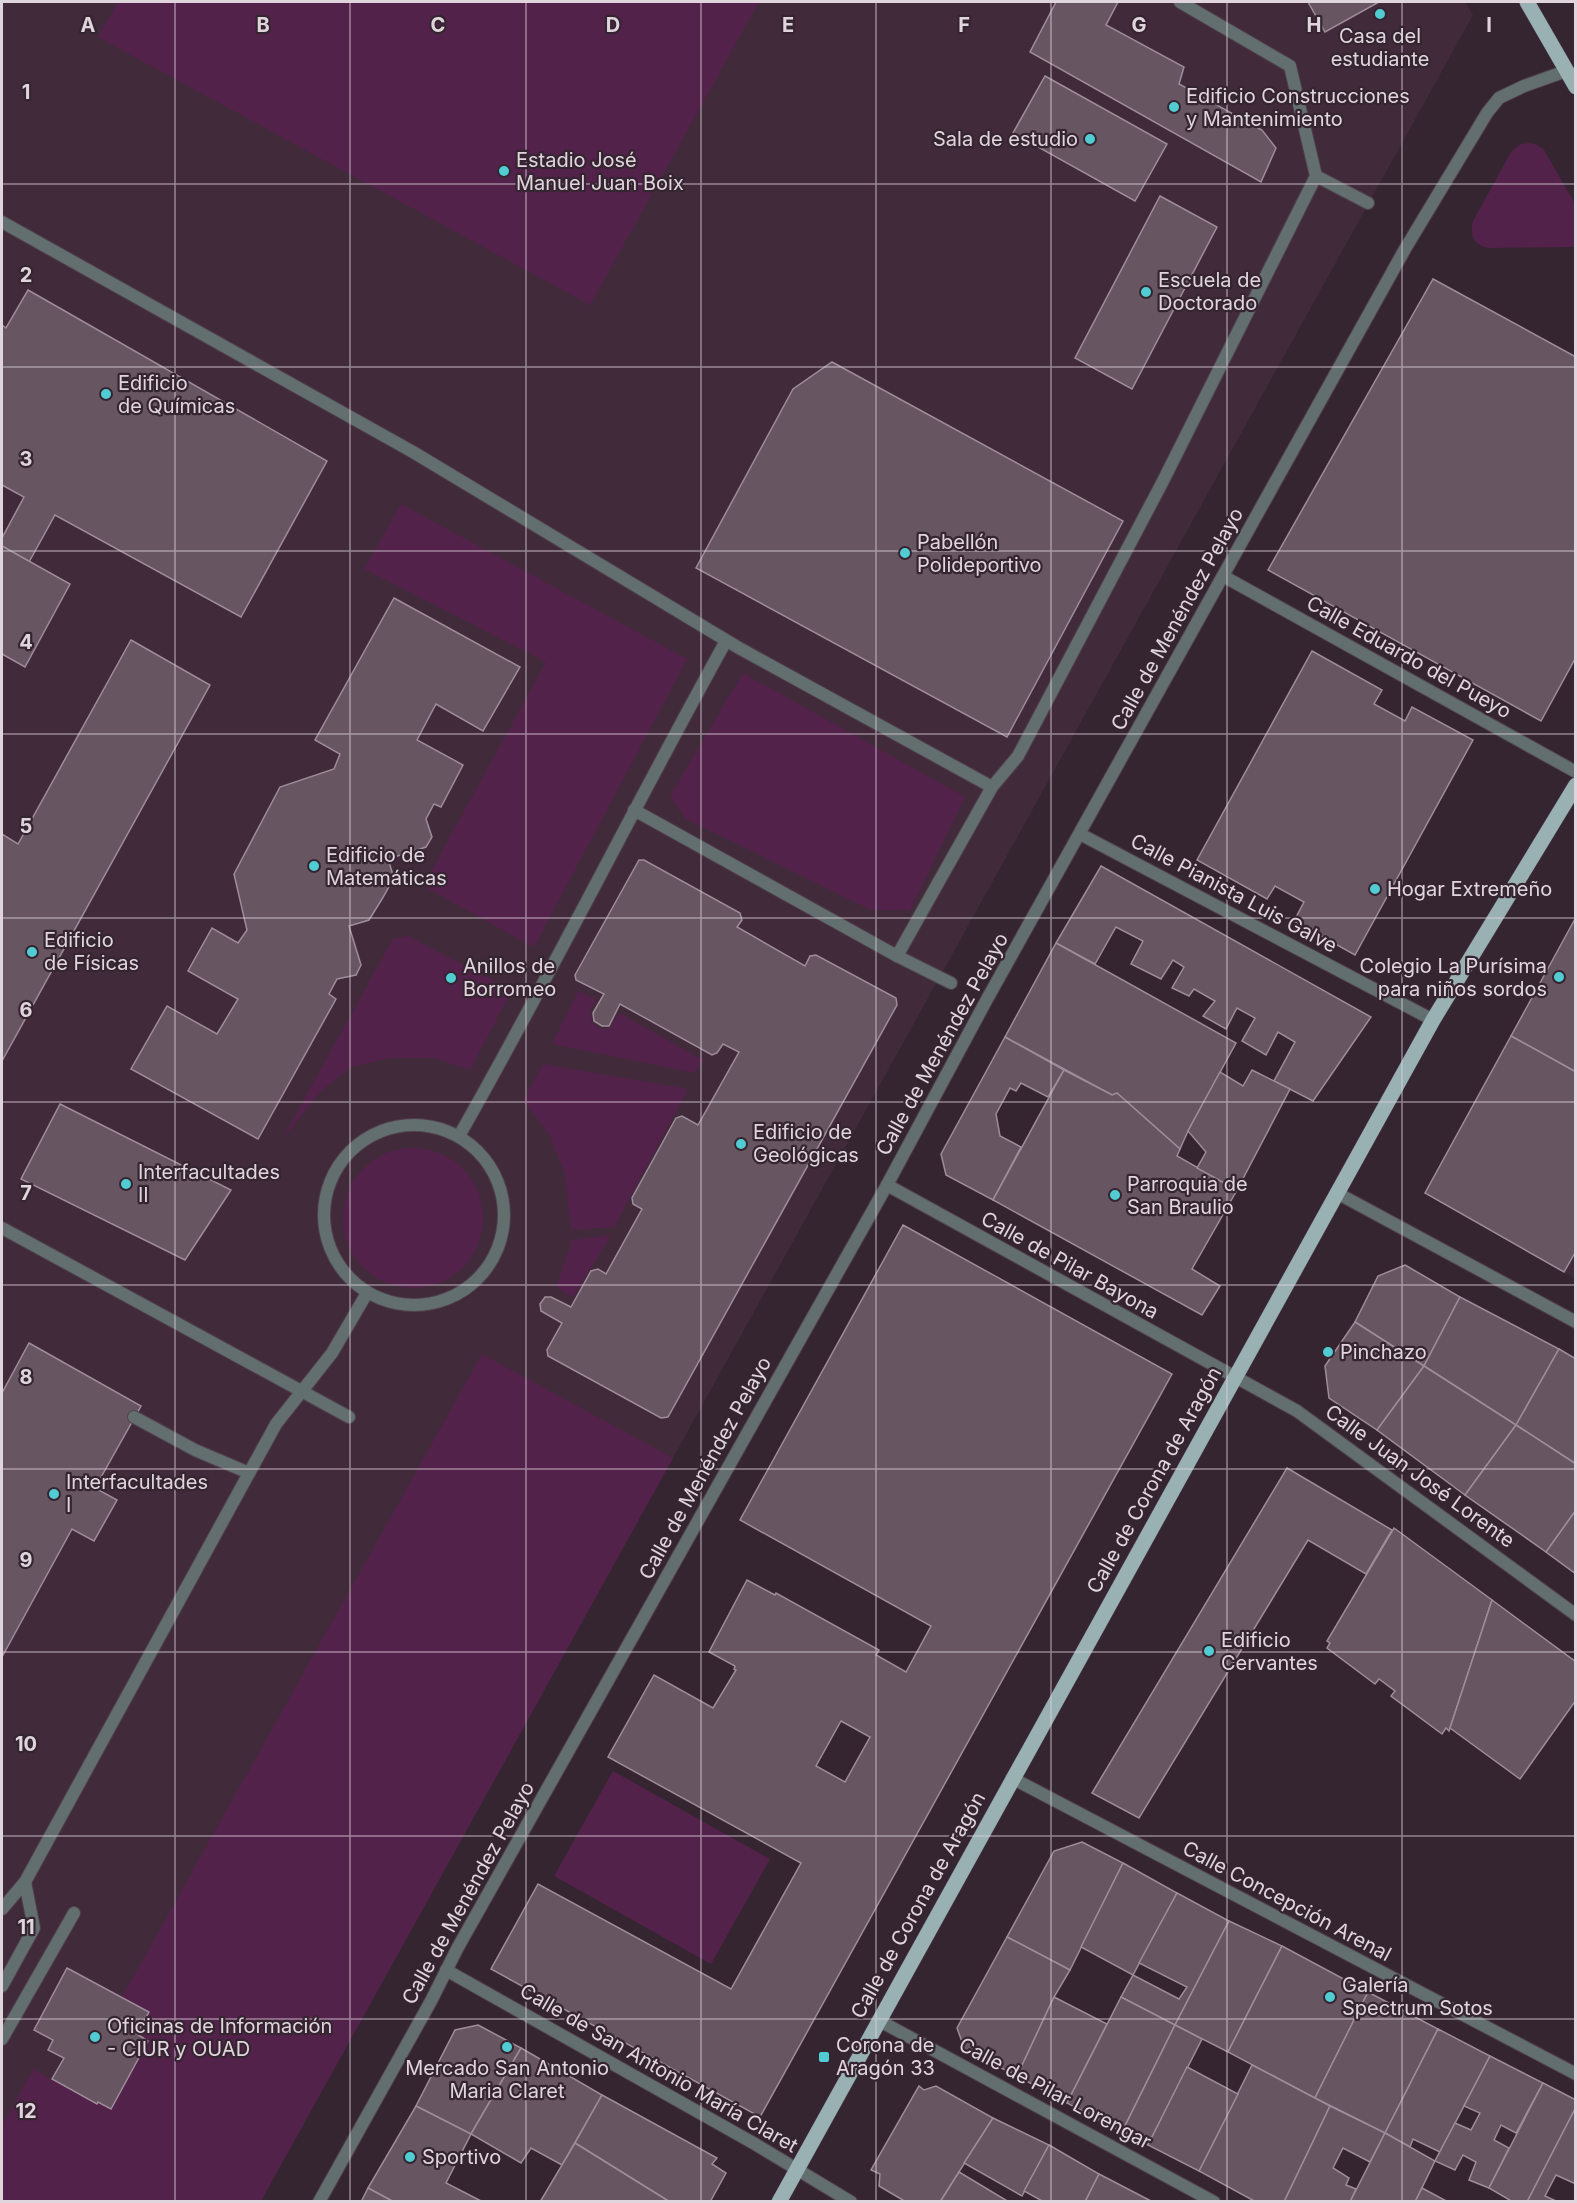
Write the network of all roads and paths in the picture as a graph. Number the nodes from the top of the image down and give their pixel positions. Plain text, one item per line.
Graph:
1 (1180, 2) edge
2 (1527, 2) edge
3 (1566, 71) junction
4 (1575, 87) edge
5 (1316, 176) junction
6 (1368, 203) dead end
7 (2, 222) edge
8 (1223, 576) junction
9 (726, 641) junction
10 (1575, 772) edge
11 (1575, 785) edge
12 (993, 787) junction
13 (633, 810) junction
14 (1080, 834) junction
15 (897, 956) junction
16 (951, 983) dead end
17 (1433, 1020) junction
18 (459, 1136) junction
19 (887, 1185) junction
20 (1337, 1193) junction
21 (2, 1231) edge
22 (367, 1293) junction
23 (1575, 1322) edge
24 (1235, 1378) junction
25 (300, 1390) junction
26 (134, 1417) dead end
27 (349, 1417) dead end
28 (249, 1473) junction
29 (1575, 1615) edge
30 (1012, 1778) junction
31 (25, 1882) junction
32 (2, 1909) edge
33 (74, 1913) dead end
34 (446, 1970) junction
35 (2, 1986) edge
36 (878, 2020) junction
37 (2, 2039) edge
38 (1575, 2074) edge
39 (797, 2169) junction
40 (320, 2202) edge
41 (779, 2202) edge
42 (851, 2202) edge
43 (1214, 2202) edge

1 - 5 street
2 - 3 main road
3 - 4 main road
3 - 8 street, Calle de Menéndez Pelayo
5 - 6 street
5 - 12 street
7 - 9 street
8 - 10 street, Calle Eduardo del Pueyo
8 - 14 street, Calle de Menéndez Pelayo
9 - 12 street
9 - 13 street
11 - 17 main road, Calle de Corona de Aragón
12 - 15 street
13 - 15 street
13 - 18 street
14 - 17 street, Calle Pianista Luis Galve
14 - 19 street, Calle de Menéndez Pelayo
15 - 16 street
17 - 20 main road, Calle de Corona de Aragón
18 - 22 street
18 - 22 street
19 - 24 street, Calle de Pilar Bayona
19 - 34 street, Calle de Menéndez Pelayo
20 - 23 street
20 - 24 main road, Calle de Corona de Aragón
21 - 25 street
22 - 25 street
24 - 29 street, Calle Juan José Lorente
24 - 30 main road, Calle de Corona de Aragón
25 - 27 street
25 - 28 street
26 - 28 street
28 - 31 street
30 - 36 main road, Calle de Corona de Aragón
30 - 38 street, Calle Concepción Arenal
31 - 32 street
31 - 35 street
33 - 37 street
34 - 39 street, Calle de San Antonio María Claret
34 - 40 street, Calle de Menéndez Pelayo
36 - 39 main road, Calle de Corona de Aragón
36 - 43 street, Calle de Pilar Lorengar
39 - 41 main road, Calle de Corona de Aragón
39 - 42 street, Calle de San Antonio María Claret

